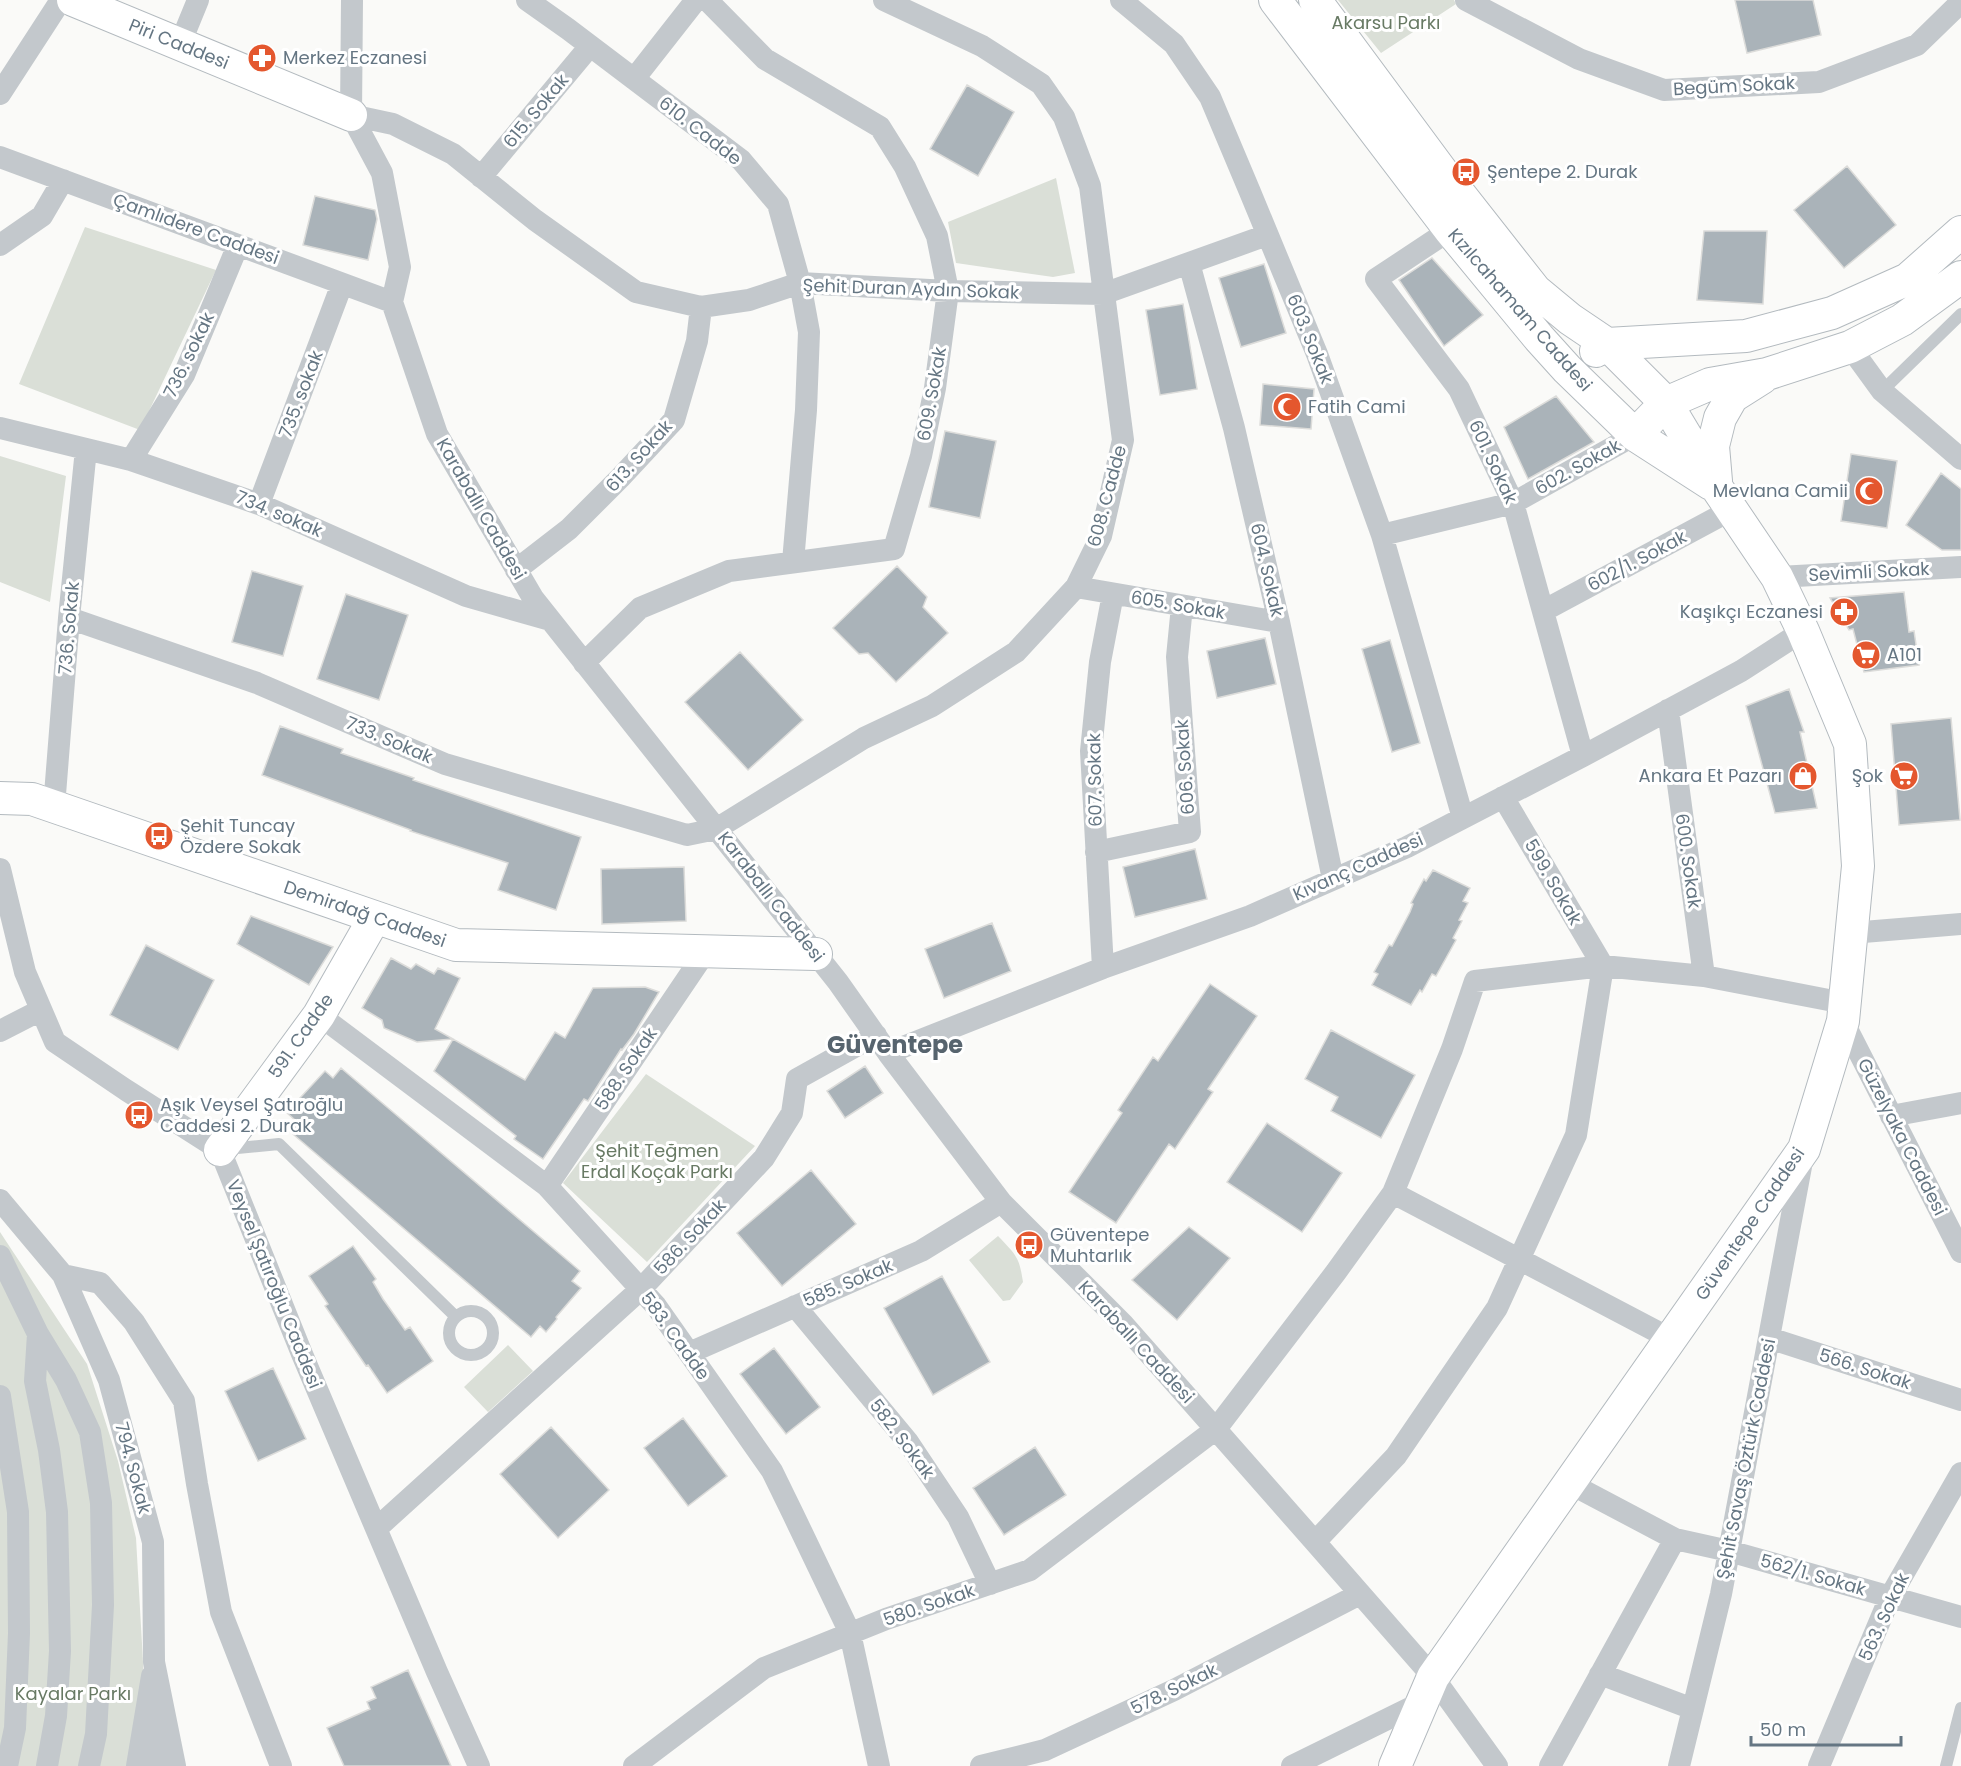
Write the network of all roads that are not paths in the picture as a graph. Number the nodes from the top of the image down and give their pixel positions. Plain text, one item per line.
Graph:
1 (61, 0) edge
2 (73, 0) edge
3 (198, 0) edge
4 (352, 0) edge
5 (527, 0) edge
6 (696, 0) edge
7 (707, 0) edge
8 (884, 0) edge
9 (1121, 0) edge
10 (1275, 0) edge
11 (1315, 0) edge
12 (1466, 0) edge
13 (1961, 2) edge
14 (180, 44) junction
15 (590, 45) junction
16 (634, 79) junction
17 (0, 94) edge
18 (351, 115) junction
19 (0, 157) edge
20 (481, 177) junction
21 (63, 180) junction
22 (1450, 230) junction
23 (1961, 232) edge
24 (1268, 235) junction
25 (0, 245) edge
26 (238, 245) junction
27 (1189, 263) junction
28 (1961, 277) edge
29 (800, 283) junction
30 (342, 284) junction
31 (948, 291) junction
32 (1103, 294) junction
33 (392, 302) junction
34 (701, 307) junction
35 (1961, 314) edge
36 (1607, 344) junction
37 (1851, 347) junction
38 (1567, 369) junction
39 (1767, 374) junction
40 (1882, 391) junction
41 (1666, 403) junction
42 (0, 428) edge
43 (1635, 435) junction
44 (86, 449) junction
45 (1961, 459) edge
46 (132, 460) junction
47 (1724, 499) junction
48 (1513, 503) junction
49 (259, 504) junction
50 (1382, 535) junction
51 (793, 562) junction
52 (1961, 567) edge
53 (516, 570) junction
54 (1777, 577) junction
55 (1076, 587) junction
56 (1113, 594) junction
57 (1182, 606) junction
58 (1543, 611) junction
59 (69, 618) junction
60 (550, 620) junction
61 (1279, 622) junction
62 (1803, 631) junction
63 (584, 663) junction
64 (1668, 710) junction
65 (1582, 756) junction
66 (1503, 797) junction
67 (0, 798) edge
68 (54, 807) junction
69 (1463, 818) junction
70 (716, 829) junction
71 (1096, 852) junction
72 (0, 868) edge
73 (1333, 879) junction
74 (375, 917) junction
75 (1961, 924) edge
76 (1851, 933) junction
77 (706, 951) junction
78 (816, 954) junction
79 (1603, 966) junction
80 (1103, 968) junction
81 (1704, 976) junction
82 (41, 1010) junction
83 (1844, 1012) junction
84 (319, 1015) junction
85 (0, 1031) edge
86 (882, 1044) junction
87 (1961, 1102) edge
88 (1891, 1116) junction
89 (1804, 1149) junction
90 (220, 1150) junction
91 (547, 1186) junction
92 (1393, 1192) junction
93 (0, 1200) edge
94 (1001, 1202) junction
95 (1961, 1252) edge
96 (0, 1256) edge
97 (1520, 1259) junction
98 (63, 1275) junction
99 (641, 1289) junction
100 (795, 1306) junction
101 (456, 1317) dead end
102 (38, 1334) junction
103 (1769, 1338) junction
104 (1671, 1339) junction
105 (689, 1353) junction
106 (0, 1396) edge
107 (1961, 1400) edge
108 (1216, 1430) junction
109 (1961, 1473) edge
110 (1569, 1483) junction
111 (377, 1528) junction
112 (1675, 1539) junction
113 (1315, 1542) junction
114 (1729, 1551) junction
115 (990, 1584) junction
116 (1360, 1594) junction
117 (1890, 1597) junction
118 (1961, 1617) edge
119 (850, 1633) junction
120 (154, 1662) junction
121 (1600, 1674) junction
122 (1428, 1690) junction
123 (1961, 1708) edge
124 (1693, 1709) junction
125 (7, 1766) edge
126 (47, 1766) edge
127 (89, 1766) edge
128 (136, 1766) edge
129 (157, 1766) edge
130 (175, 1766) edge
131 (280, 1766) edge
132 (479, 1766) edge
133 (634, 1766) edge
134 (879, 1766) edge
135 (981, 1766) edge
136 (1292, 1766) edge
137 (1395, 1766) edge
138 (1497, 1766) edge
139 (1550, 1766) edge
140 (1679, 1766) edge
141 (1820, 1766) edge
142 (1946, 1766) edge

1 - 17 street
2 - 14 street, Piri Caddesi
3 - 14 street
4 - 18 street
5 - 15 street, 610. Cadde
6 - 16 street
7 - 31 street, 609. Sokak
8 - 32 street, 608. Cadde
9 - 24 street, 603. Sokak
10 - 22 street, Kızılcahamam Caddesi
11 - 36 street, Kızılcahamam Caddesi
12 - 13 street, Begüm Sokak
14 - 18 street, Piri Caddesi
15 - 16 street, 610. Cadde
15 - 20 street, 615. Sokak
16 - 29 street, 610. Cadde
18 - 20 street, Şehit Duran Aydın Sokak
18 - 33 street
19 - 21 street, Çamlıdere Caddesi
20 - 34 street, Şehit Duran Aydın Sokak
21 - 25 street
21 - 26 street, Çamlıdere Caddesi
22 - 38 street, Kızılcahamam Caddesi
22 - 48 street, 601. Sokak
23 - 36 street
24 - 27 street, Şehit Duran Aydın Sokak
24 - 50 street, 603. Sokak
26 - 30 street, Çamlıdere Caddesi
26 - 46 street, 736. sokak
27 - 32 street, Şehit Duran Aydın Sokak
27 - 61 street, 604. Sokak
28 - 37 street
29 - 31 street, Şehit Duran Aydın Sokak
29 - 34 street, Şehit Duran Aydın Sokak
29 - 51 street, 610. Cadde
30 - 33 street, Çamlıdere Caddesi
30 - 49 street, 735. sokak
31 - 32 street, Şehit Duran Aydın Sokak
31 - 51 street, 609. Sokak
32 - 55 street, 608. Cadde
33 - 53 street, Karaballı Caddesi
34 - 53 street, 613. Sokak
35 - 40 lane
36 - 38 street
36 - 41 street, Kızılcahamam Caddesi
37 - 39 street
37 - 40 street
38 - 43 street, Kızılcahamam Caddesi
39 - 41 street
39 - 47 street
40 - 45 street
41 - 43 street
41 - 47 street, Güventepe Caddesi
42 - 44 street, 734. sokak
43 - 47 street, Kızılcahamam Caddesi
43 - 48 street, 602. Sokak
44 - 46 street, 734. sokak
44 - 59 street, 736. Sokak
46 - 49 street, 734. sokak
47 - 54 street, Güventepe Caddesi
47 - 58 street, 602/1. Sokak
48 - 50 street, 602. Sokak
48 - 58 street, 601. Sokak
49 - 60 street, 734. sokak
50 - 69 street, 603. Sokak
51 - 63 street, 609. Sokak
52 - 54 street, Sevimli Sokak
53 - 60 street, Karaballı Caddesi
54 - 62 street, Güventepe Caddesi
55 - 56 street, 605. Sokak
55 - 70 street, 608. Cadde
56 - 57 street, 605. Sokak
56 - 71 street, 607. Sokak
57 - 61 street, 605. Sokak
57 - 71 street, 606. Sokak
58 - 65 street, 601. Sokak
59 - 68 street, 736. Sokak
59 - 70 street, 733. Sokak
60 - 63 street, Karaballı Caddesi
61 - 73 street, 604. Sokak
62 - 64 street, Kıvanç Caddesi
62 - 76 street, Güventepe Caddesi
63 - 70 street, Karaballı Caddesi
64 - 65 street, Kıvanç Caddesi
64 - 81 street, 600. Sokak
65 - 66 street, Kıvanç Caddesi
66 - 69 street, Kıvanç Caddesi
66 - 79 street, 599. Sokak
67 - 68 street, Demirdağ Caddesi
68 - 74 street, Demirdağ Caddesi
69 - 73 street, Kıvanç Caddesi
70 - 78 street, Karaballı Caddesi
71 - 80 street, 607. Sokak
72 - 82 street
73 - 80 street, Kıvanç Caddesi
74 - 77 street, Demirdağ Caddesi
74 - 84 street, 591. Cadde
75 - 76 street
76 - 83 street, Güventepe Caddesi
77 - 78 street, Demirdağ Caddesi
77 - 91 street, 588. Sokak
78 - 86 street, Karaballı Caddesi
79 - 81 street
79 - 92 street, 580. Sokak
79 - 97 street
80 - 86 street, Kıvanç Caddesi
81 - 83 street
82 - 85 street
82 - 90 street
83 - 88 street, Güzelyaka Caddesi
83 - 89 street, Güventepe Caddesi
84 - 90 street, 591. Cadde
84 - 91 street, 583. Cadde
86 - 94 street, Karaballı Caddesi
86 - 99 street, 586. Sokak
87 - 88 street
88 - 95 street, Güzelyaka Caddesi
89 - 103 street, Şehit Savaş Öztürk Caddesi
89 - 104 street, Güventepe Caddesi
90 - 101 lane
90 - 111 street, Veysel Şatıroğlu Caddesi
91 - 99 street, 583. Cadde
92 - 97 street
92 - 108 street, 580. Sokak
93 - 98 street, 794. Sokak
94 - 100 street, 585. Sokak
94 - 108 street, Karaballı Caddesi
96 - 102 street
97 - 104 street
97 - 113 street
98 - 120 street, 794. Sokak
98 - 131 street
99 - 105 street, 583. Cadde
99 - 111 street
100 - 105 street, 585. Sokak
100 - 115 street, 582. Sokak
102 - 126 street
102 - 127 street
103 - 107 street, 566. Sokak
103 - 114 street, Şehit Savaş Öztürk Caddesi
104 - 110 street, Güventepe Caddesi
105 - 119 street, 583. Cadde
106 - 125 street
108 - 113 street, Karaballı Caddesi
108 - 115 street, 580. Sokak
109 - 117 street, 563. Sokak
110 - 112 street, 562/1. Sokak
110 - 122 street, Güventepe Caddesi
111 - 132 street, Veysel Şatıroğlu Caddesi
112 - 114 street, 562/1. Sokak
112 - 121 street
113 - 116 street, Karaballı Caddesi
114 - 117 street, 562/1. Sokak
114 - 124 street, Şehit Savaş Öztürk Caddesi
115 - 119 street, 580. Sokak
116 - 122 street, Karaballı Caddesi
116 - 135 street, 578. Sokak
117 - 118 street, 562/1. Sokak
117 - 141 street, 563. Sokak
119 - 133 street, 580. Sokak
119 - 134 street, 583. Cadde
120 - 128 street
120 - 129 street
120 - 130 street, 794. Sokak
121 - 124 street
121 - 139 street
122 - 136 street
122 - 137 street, Güventepe Caddesi
122 - 138 street, Karaballı Caddesi
123 - 142 lane
124 - 140 street, Şehit Savaş Öztürk Caddesi

